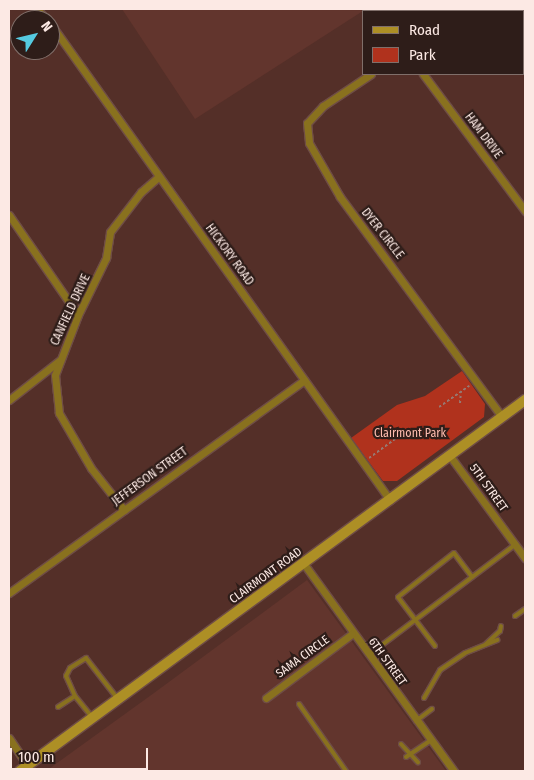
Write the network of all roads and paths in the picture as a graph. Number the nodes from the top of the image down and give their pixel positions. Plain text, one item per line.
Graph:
1 (60, 37) edge
2 (370, 75) edge
3 (424, 75) edge
4 (158, 177) junction
5 (525, 211) edge
6 (9, 215) edge
7 (78, 315) junction
8 (61, 360) junction
9 (304, 380) junction
10 (469, 386) dead end
11 (461, 392) junction
12 (9, 400) edge
13 (525, 400) edge
14 (460, 403) dead end
15 (439, 407) dead end
16 (502, 417) junction
17 (406, 431) dead end
18 (450, 456) junction
19 (368, 460) dead end
20 (390, 500) junction
21 (124, 510) junction
22 (516, 544) junction
23 (525, 558) edge
24 (304, 564) junction
25 (472, 577) junction
26 (9, 593) edge
27 (525, 609) edge
28 (515, 616) dead end
29 (415, 620) junction
30 (501, 626) dead end
31 (352, 634) junction
32 (498, 640) dead end
33 (484, 645) junction
34 (435, 646) dead end
35 (368, 655) junction
36 (75, 696) junction
37 (266, 698) dead end
38 (424, 698) dead end
39 (119, 700) junction
40 (299, 704) dead end
41 (58, 708) dead end
42 (432, 709) dead end
43 (93, 718) junction
44 (416, 721) junction
45 (9, 738) edge
46 (431, 740) junction
47 (401, 744) dead end
48 (411, 753) junction
49 (406, 756) dead end
50 (418, 762) dead end
51 (24, 769) edge
52 (346, 771) edge
53 (454, 771) edge

1 - 4 street, HICKORY ROAD
2 - 16 street, DYER CIRCLE
3 - 5 street, HAM DRIVE
4 - 7 street, CANFIELD DRIVE
4 - 9 street, HICKORY ROAD
6 - 7 street
7 - 8 street, CANFIELD DRIVE
8 - 12 street
8 - 21 street, CANFIELD DRIVE
9 - 20 street, HICKORY ROAD
9 - 21 street, JEFFERSON STREET
10 - 11 path
11 - 14 path
11 - 15 path
13 - 16 main road, CLAIRMONT ROAD
16 - 18 main road, CLAIRMONT ROAD
17 - 19 path
18 - 20 main road, CLAIRMONT ROAD
18 - 22 street, 5TH STREET
20 - 24 main road, CLAIRMONT ROAD
21 - 26 street, JEFFERSON STREET
22 - 23 street, 5TH STREET
22 - 25 lane
24 - 31 street, 6TH STREET
24 - 39 main road, CLAIRMONT ROAD
25 - 29 lane
25 - 29 lane
27 - 28 lane
29 - 34 lane
29 - 35 lane
30 - 33 lane
31 - 35 street, 6TH STREET
31 - 37 street, SAMA CIRCLE
32 - 33 lane
33 - 38 lane
35 - 44 street, 6TH STREET
36 - 39 lane
36 - 41 lane
36 - 43 lane
39 - 43 main road, CLAIRMONT ROAD
40 - 52 lane
42 - 44 lane
43 - 51 main road, CLAIRMONT ROAD
44 - 46 street, 6TH STREET
45 - 51 street
46 - 48 lane
46 - 53 street, 6TH STREET
47 - 48 lane
48 - 49 lane
48 - 50 lane

